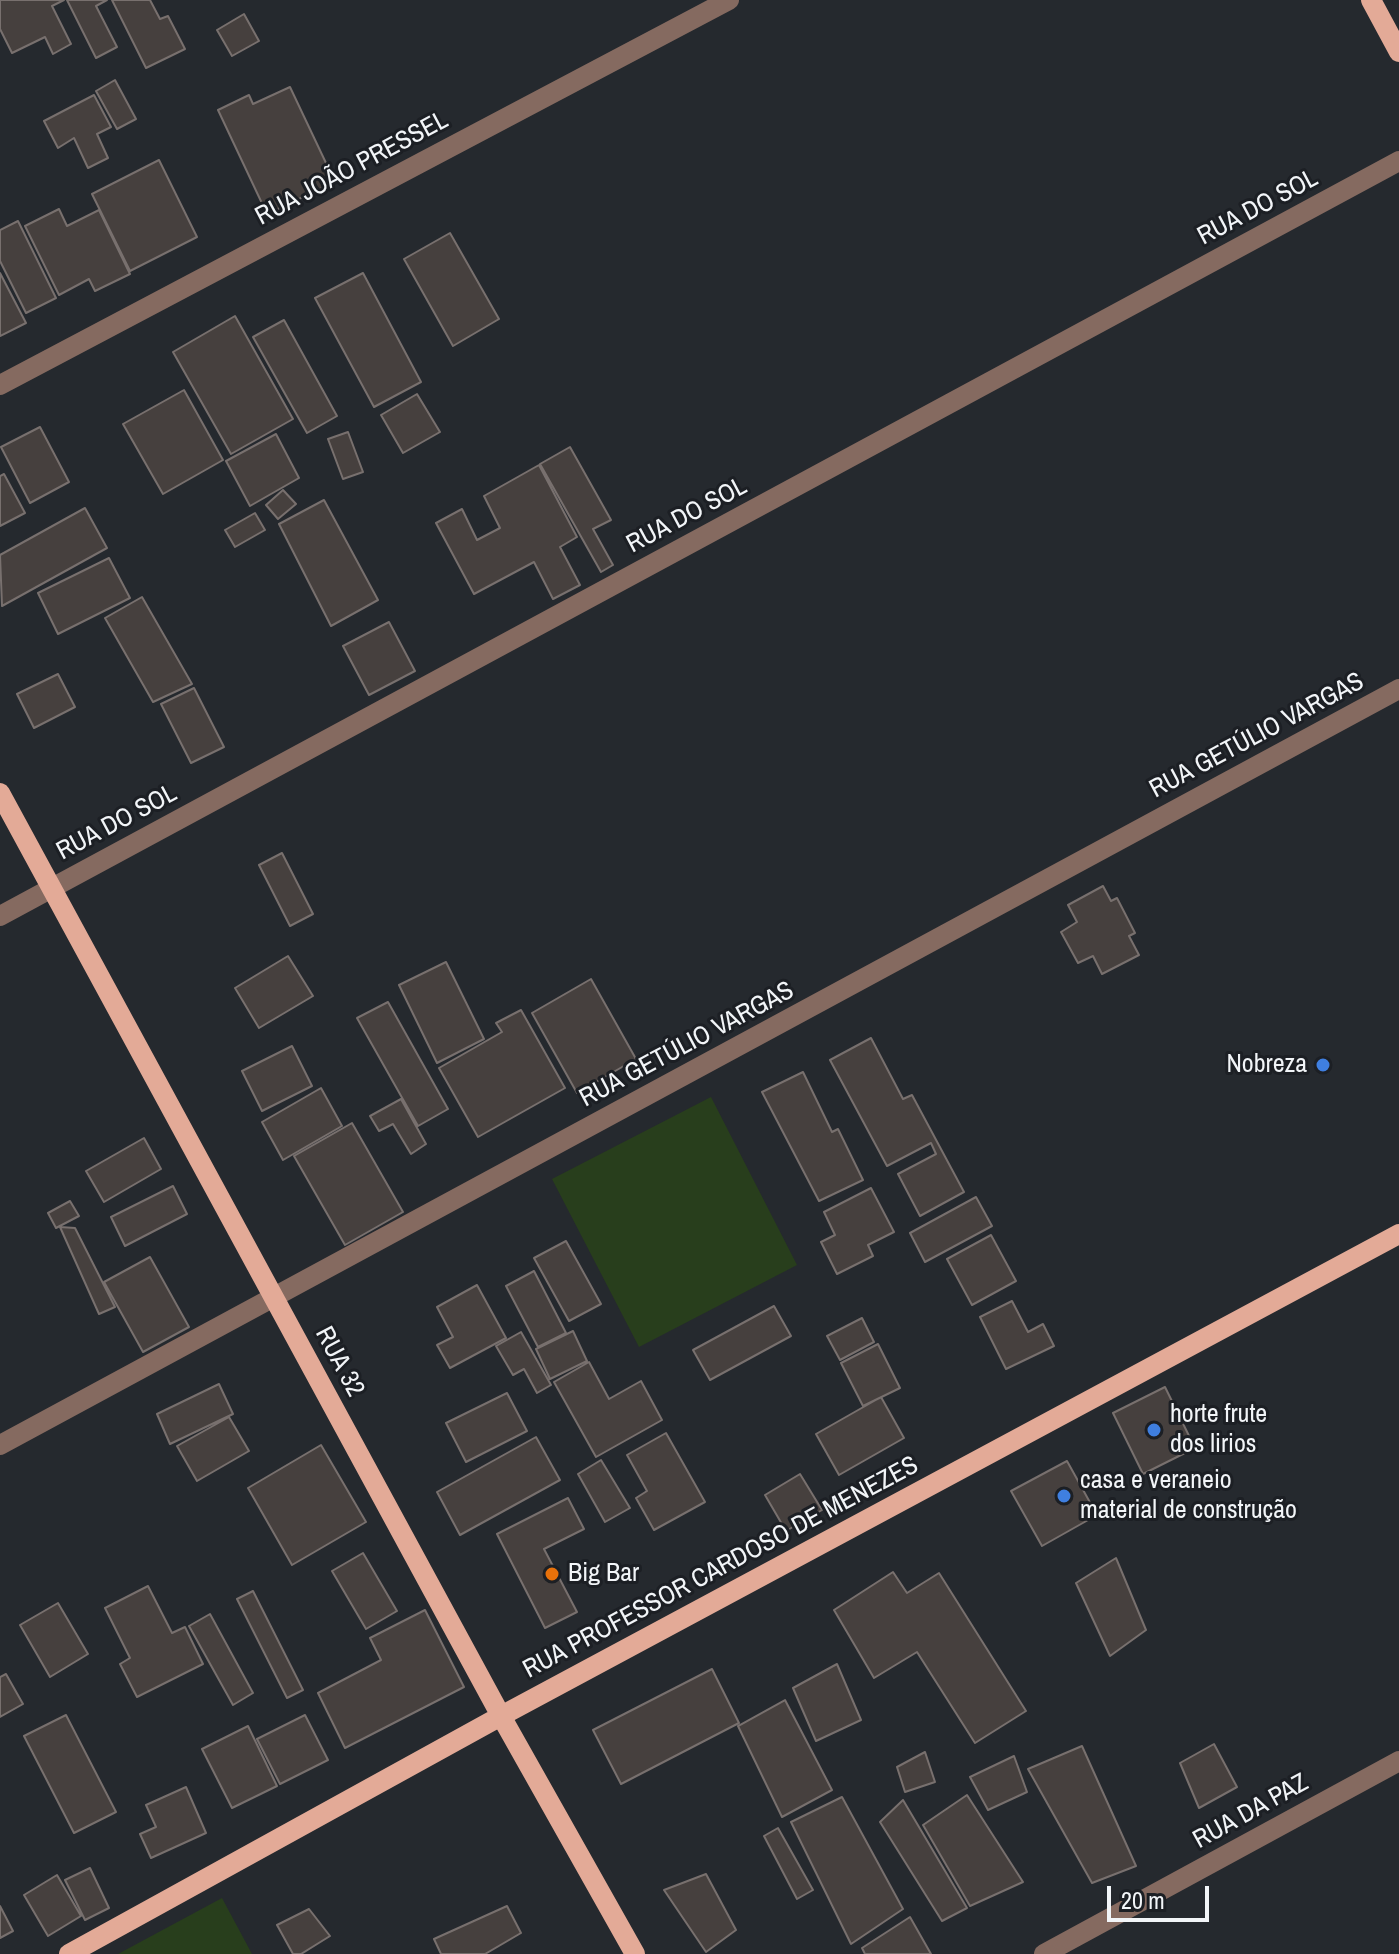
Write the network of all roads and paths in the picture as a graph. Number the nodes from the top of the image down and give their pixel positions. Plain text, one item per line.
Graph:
1 (729, 0) edge
2 (1371, 0) edge
3 (1399, 52) edge
4 (1399, 161) edge
5 (0, 385) edge
6 (1399, 689) edge
7 (0, 793) edge
8 (51, 888) junction
9 (0, 916) edge
10 (1399, 1234) edge
11 (274, 1298) junction
12 (0, 1445) edge
13 (501, 1716) junction
14 (1399, 1761) edge
15 (69, 1954) edge
16 (635, 1954) edge
17 (1044, 1954) edge

1 - 5 street, RUA JOÃO PRESSEL
2 - 3 main road
4 - 8 street, RUA DO SOL
6 - 11 street, RUA GETÚLIO VARGAS
7 - 8 main road, RUA 32
8 - 9 street, RUA DO SOL
8 - 11 main road, RUA 32
10 - 13 main road, RUA PROFESSOR CARDOSO DE MENEZES
11 - 12 street, RUA GETÚLIO VARGAS
11 - 13 main road, RUA 32
13 - 15 main road, RUA PROFESSOR CARDOSO DE MENEZES
13 - 16 main road, RUA 32
14 - 17 street, RUA DA PAZ

